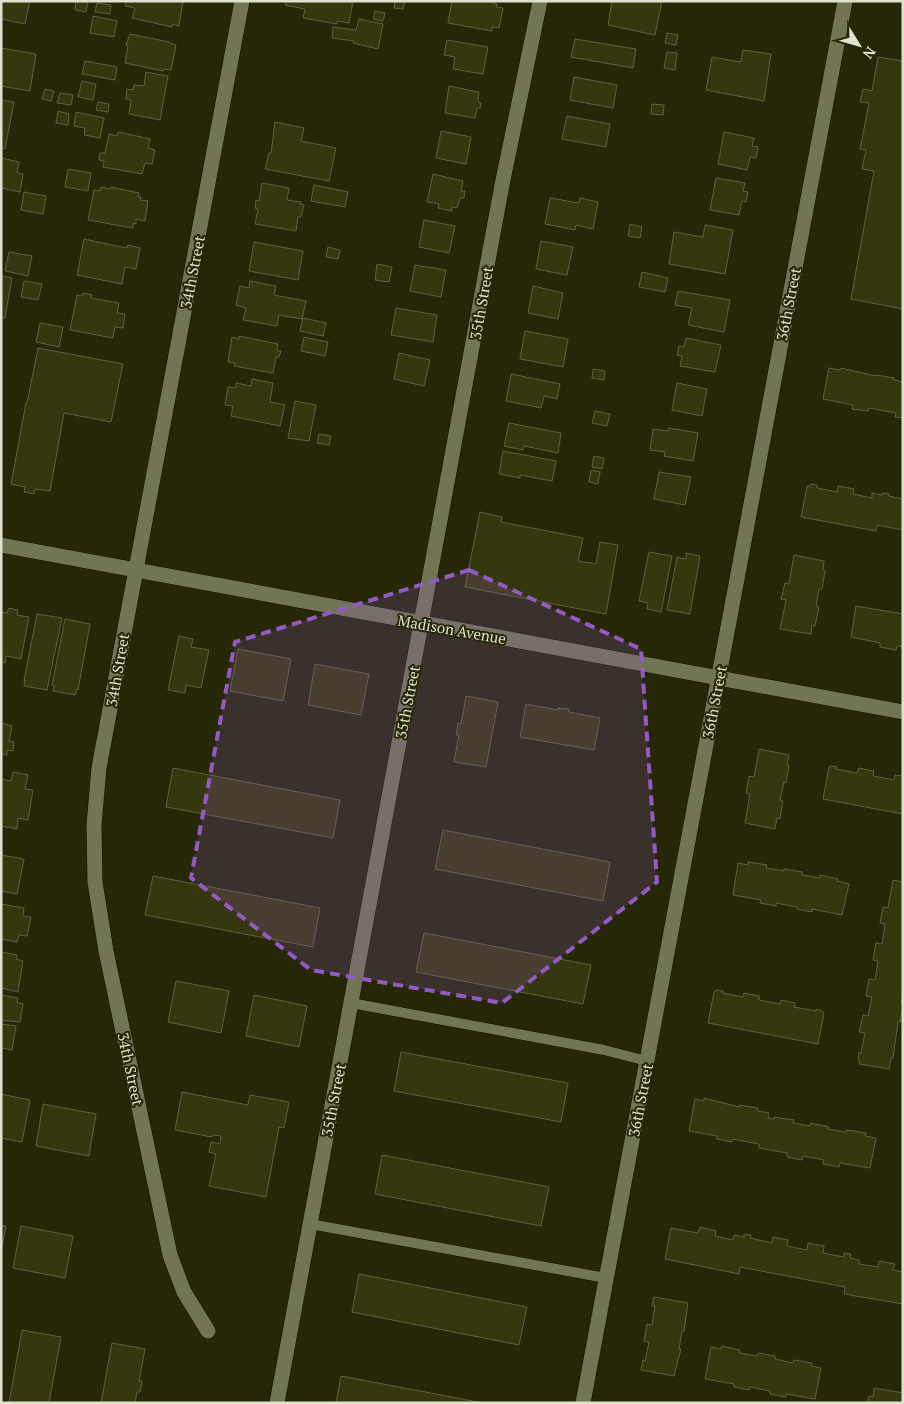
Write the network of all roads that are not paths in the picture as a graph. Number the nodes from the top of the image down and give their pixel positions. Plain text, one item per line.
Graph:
1 (242, 1) edge
2 (540, 1) edge
3 (845, 1) edge
4 (1, 545) edge
5 (136, 570) junction
6 (422, 624) junction
7 (718, 678) junction
8 (903, 712) edge
9 (351, 1003) junction
10 (647, 1061) junction
11 (310, 1224) junction
12 (606, 1278) junction
13 (208, 1331) dead end
14 (277, 1403) edge
15 (583, 1403) edge

1 - 5 street, 34th Street
2 - 6 street, 35th Street
3 - 7 street, 36th Street
4 - 5 street, Madison Avenue
5 - 6 street, Madison Avenue
5 - 13 street, 34th Street
6 - 7 street, Madison Avenue
6 - 9 street, 35th Street
7 - 8 street, Madison Avenue
7 - 10 street, 36th Street
9 - 10 lane
9 - 11 street, 35th Street
10 - 12 street, 36th Street
11 - 12 lane
11 - 14 street, 35th Street
12 - 15 street, 36th Street

